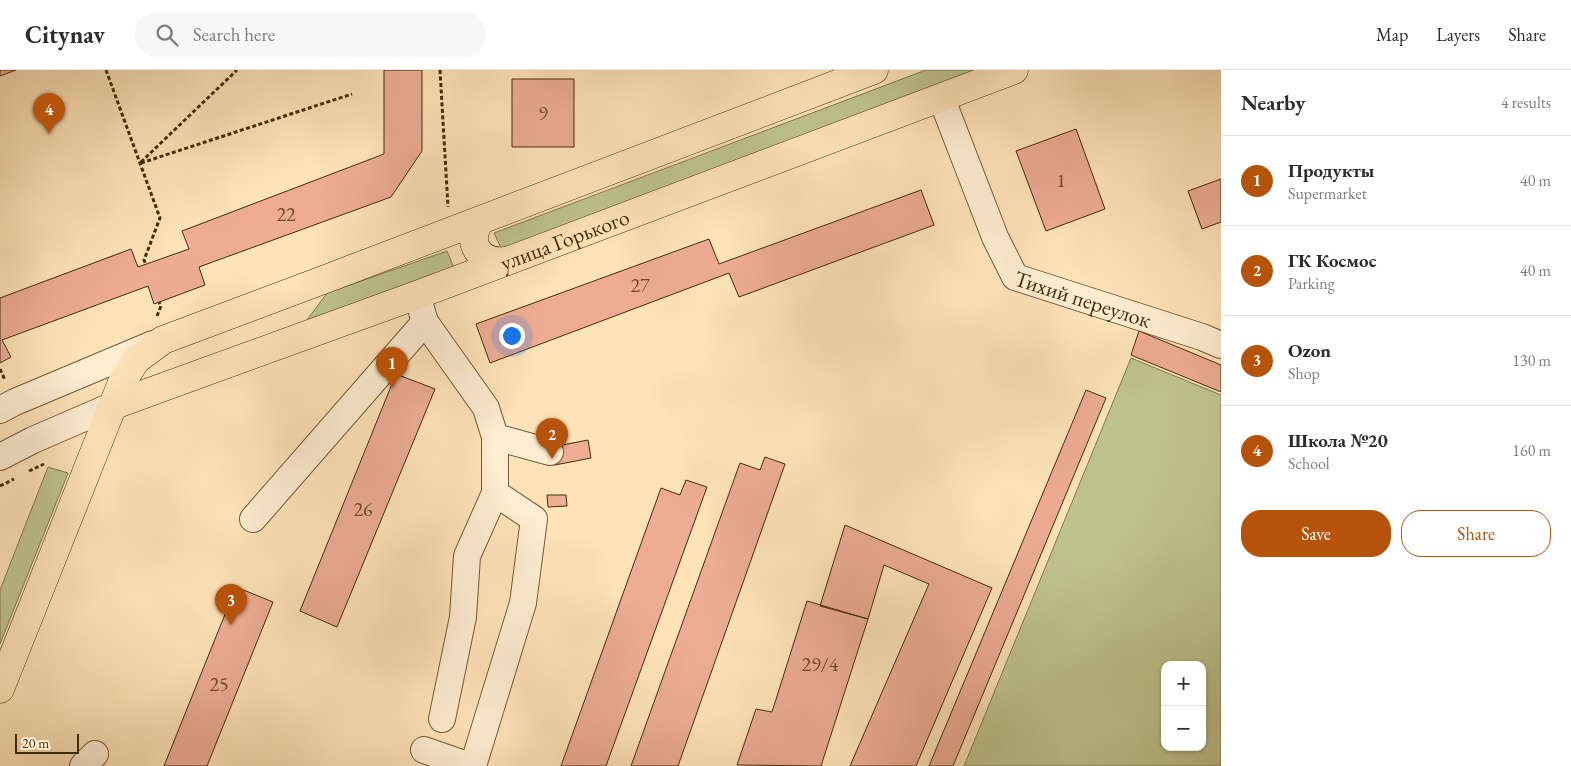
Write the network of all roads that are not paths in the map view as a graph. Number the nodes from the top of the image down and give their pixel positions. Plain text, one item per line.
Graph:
1 (874, 70) edge
2 (1014, 70) edge
3 (941, 97) junction
4 (481, 220) junction
5 (507, 261) junction
6 (417, 295) junction
7 (425, 322) junction
8 (163, 340) junction
9 (1221, 345) edge
10 (114, 406) junction
11 (0, 410) edge
12 (495, 437) junction
13 (550, 452) dead end
14 (0, 457) edge
15 (495, 493) junction
16 (254, 519) dead end
17 (0, 689) edge
18 (442, 719) dead end
19 (424, 750) dead end
20 (471, 766) edge

1 - 4 main road
2 - 3 main road, улица Горького
3 - 5 main road, улица Горького
3 - 9 street, Тихий переулок
4 - 5 main road
4 - 8 main road
5 - 6 main road, улица Горького
6 - 7 street
6 - 10 main road, улица Горького
7 - 12 street
7 - 16 street
8 - 10 main road
8 - 11 street
10 - 14 street, улица Горького
10 - 17 main road
12 - 13 street
12 - 15 street
15 - 18 street
15 - 20 street
19 - 20 street

